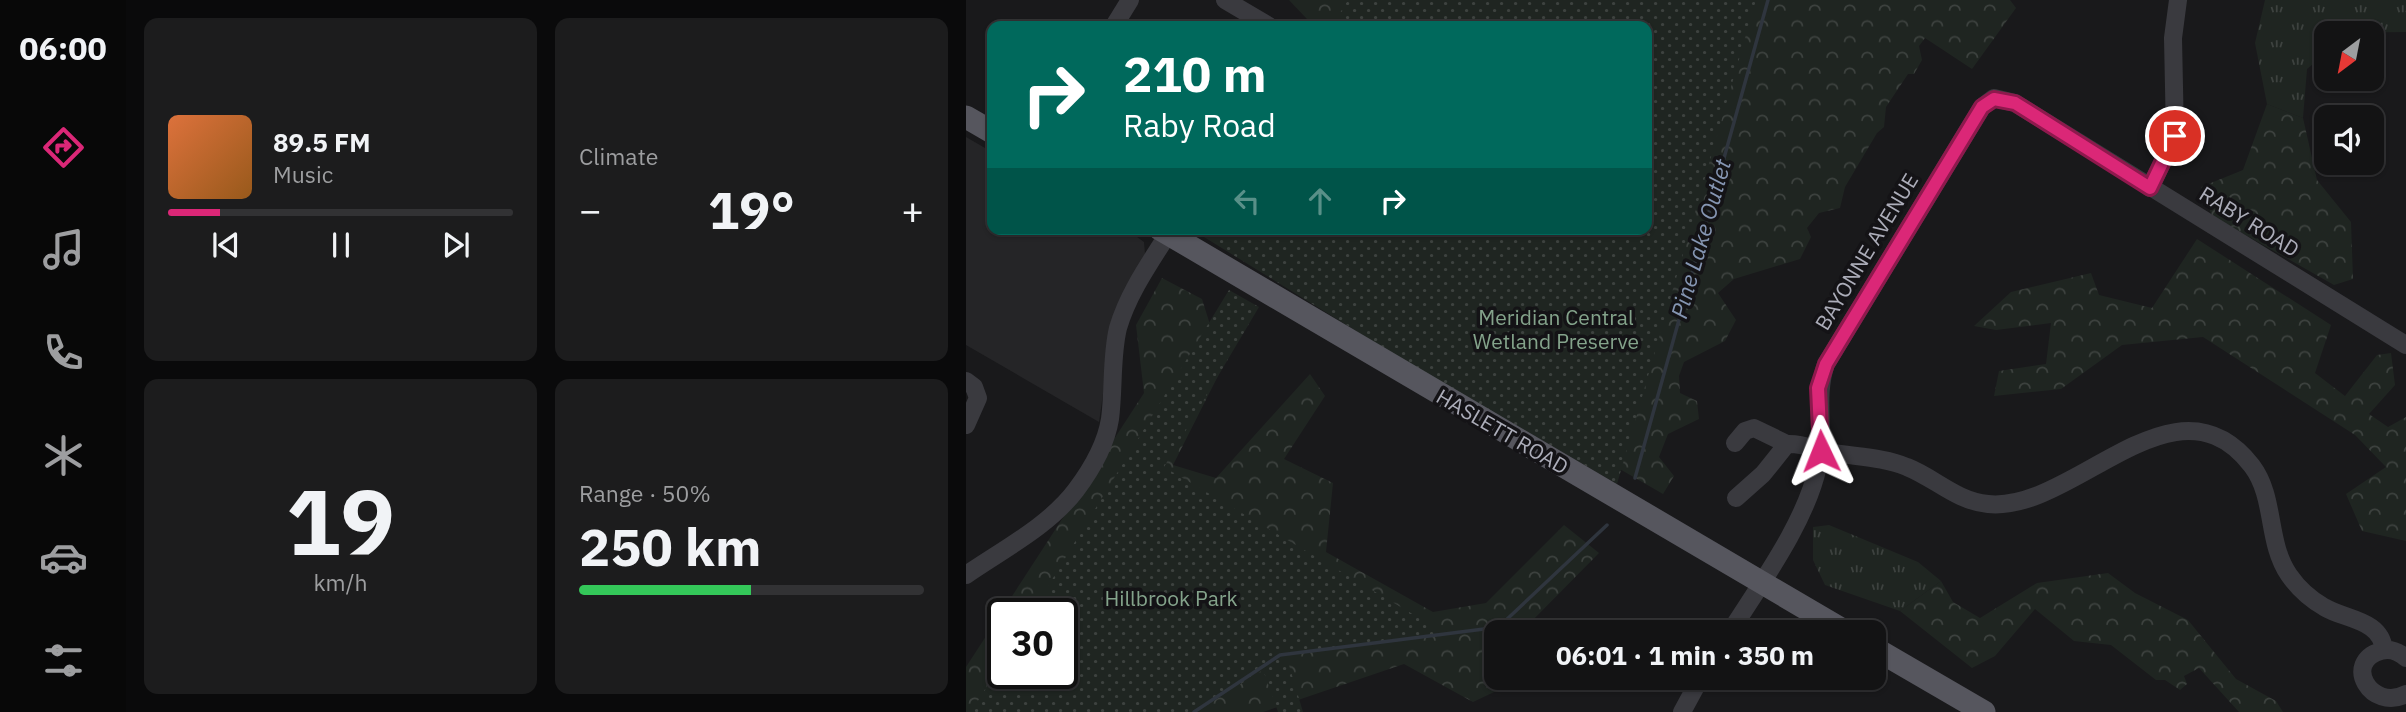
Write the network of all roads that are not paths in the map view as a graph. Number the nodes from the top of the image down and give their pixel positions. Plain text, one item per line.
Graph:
1 (1130, 0) edge
2 (1225, 0) edge
3 (2178, 0) edge
4 (1117, 21) edge
5 (1261, 21) edge
6 (1994, 99) joint
7 (966, 117) edge
8 (987, 129) edge
9 (2150, 188) junction
10 (1162, 235) edge
11 (1169, 235) edge
12 (2406, 345) edge
13 (966, 381) edge
14 (966, 425) edge
15 (1735, 443) dead end
16 (1787, 444) junction
17 (1821, 451) junction
18 (1736, 498) dead end
19 (966, 575) edge
20 (1760, 582) junction
21 (1737, 620) edge
22 (1825, 620) edge
23 (2384, 650) junction
24 (1886, 655) edge
25 (2406, 658) edge
26 (1694, 690) edge
27 (2406, 694) edge
28 (1682, 712) edge
29 (1984, 712) edge

1 - 4 street
2 - 5 street
3 - 9 street
6 - 9 street, RABY ROAD
6 - 17 street, BAYONNE AVENUE
7 - 8 main road
9 - 12 street, RABY ROAD
10 - 19 street
11 - 20 main road, HASLETT ROAD
13 - 14 street
15 - 16 street
16 - 17 street
16 - 18 street
17 - 20 street, BAYONNE AVENUE
17 - 23 street
20 - 21 street, BAYONNE AVENUE
20 - 22 main road, HASLETT ROAD
23 - 25 street
23 - 27 street
24 - 29 main road
26 - 28 street

